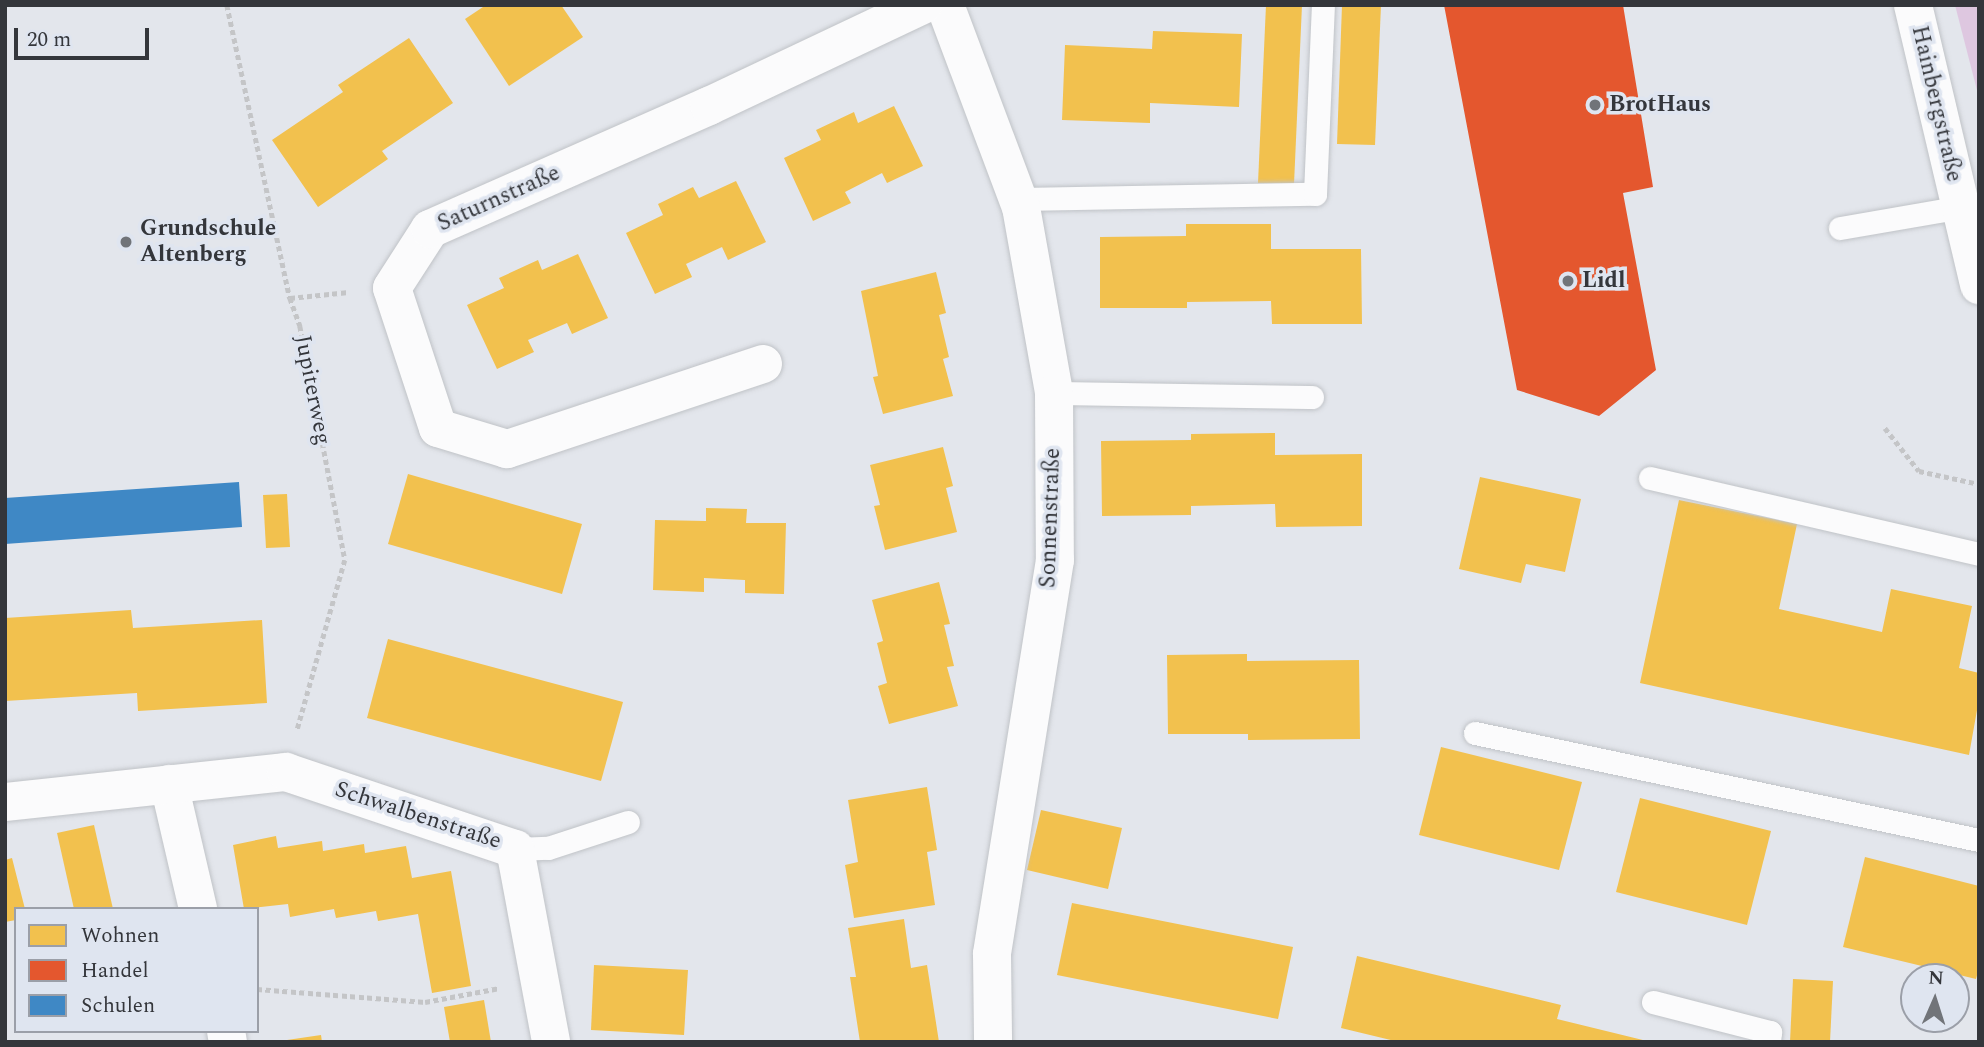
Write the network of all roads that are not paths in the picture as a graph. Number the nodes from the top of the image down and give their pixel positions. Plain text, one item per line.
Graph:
1 (923, 5) edge
2 (945, 5) edge
3 (1323, 5) edge
4 (1913, 5) edge
5 (1018, 199) junction
6 (1961, 207) junction
7 (1840, 228) dead end
8 (1979, 285) edge
9 (763, 363) dead end
10 (1054, 393) junction
11 (1312, 397) dead end
12 (1650, 478) dead end
13 (1979, 554) edge
14 (1475, 733) dead end
15 (169, 784) junction
16 (5, 802) edge
17 (628, 822) dead end
18 (1979, 839) edge
19 (515, 849) junction
20 (198, 907) edge
21 (1653, 1002) dead end
22 (551, 1042) edge
23 (993, 1042) edge
24 (1769, 1042) edge

1 - 9 street, Saturnstraße
2 - 5 street, Sonnenstraße
3 - 5 lane
4 - 6 street, Hainbergstraße
5 - 10 street, Sonnenstraße
6 - 7 lane
6 - 8 street, Hainbergstraße
10 - 11 lane
10 - 23 street, Sonnenstraße
12 - 13 lane
14 - 18 lane
15 - 16 street, Schwalbenstraße
15 - 19 street, Schwalbenstraße
15 - 20 street
17 - 19 lane
19 - 22 street, Schwalbenstraße
21 - 24 lane

